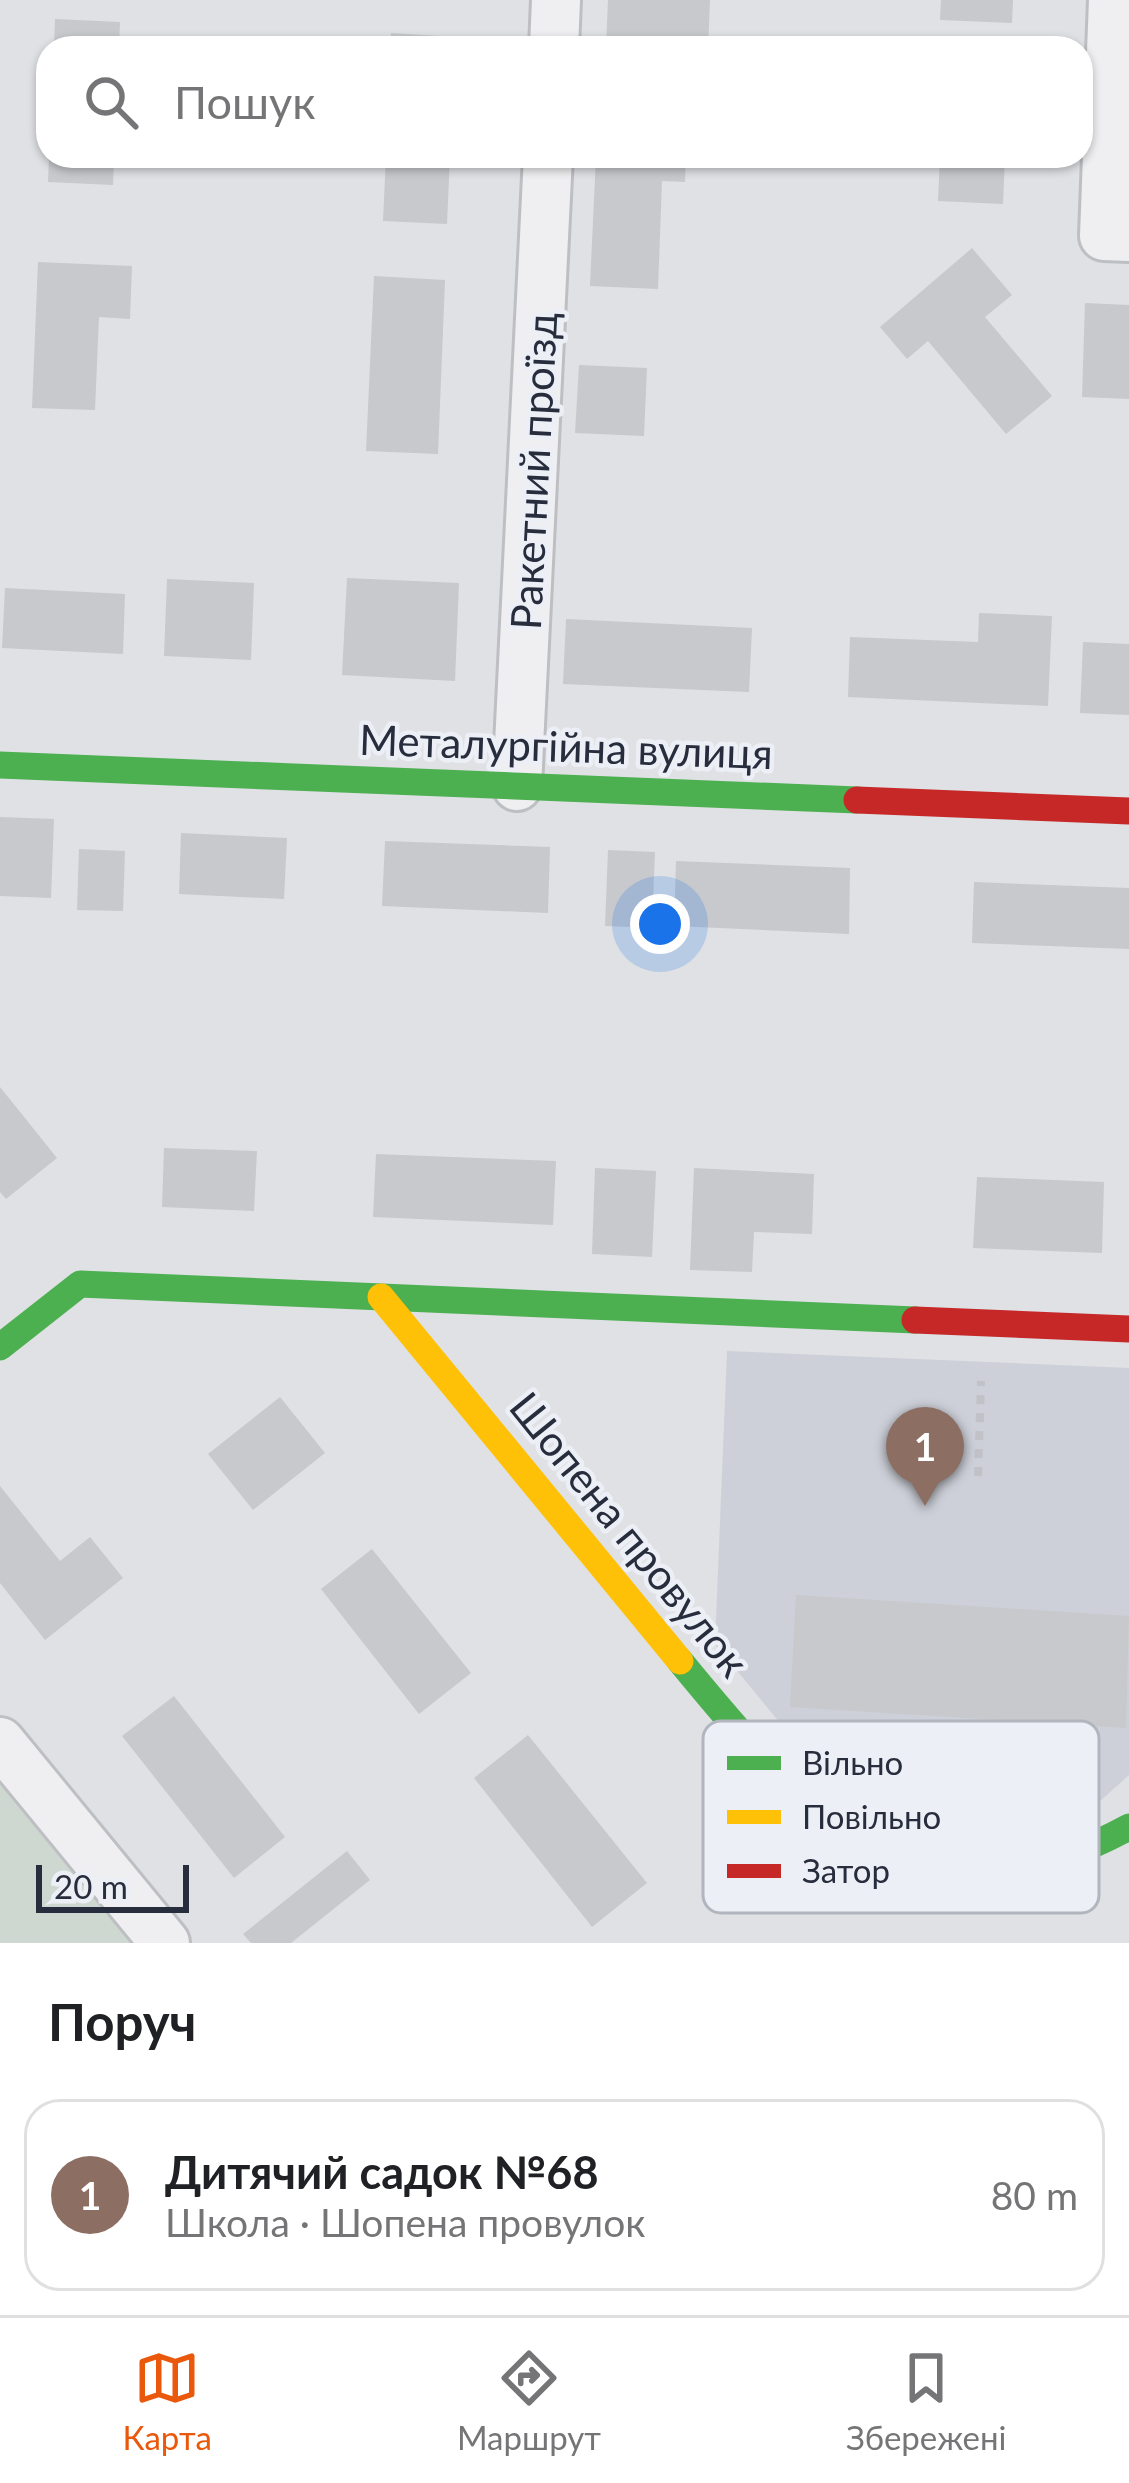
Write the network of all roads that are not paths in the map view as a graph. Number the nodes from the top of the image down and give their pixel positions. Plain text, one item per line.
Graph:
1 (556, 0) edge
2 (1113, 0) edge
3 (554, 36) edge
4 (547, 168) edge
5 (1129, 237) edge
6 (0, 764) edge
7 (517, 786) junction
8 (1129, 812) edge
9 (381, 1297) junction
10 (1129, 1328) edge
11 (0, 1347) edge
12 (729, 1721) edge
13 (0, 1742) edge
14 (1129, 1827) edge
15 (1099, 1849) edge
16 (165, 1943) edge

1 - 3 street
2 - 5 street
4 - 7 street, Ракетний проїзд
6 - 7 street, Металургійна вулиця
7 - 8 street, Металургійна вулиця
9 - 10 street
9 - 11 street
9 - 12 street, Шопена провулок
13 - 16 street
14 - 15 street, Шопена провулок

